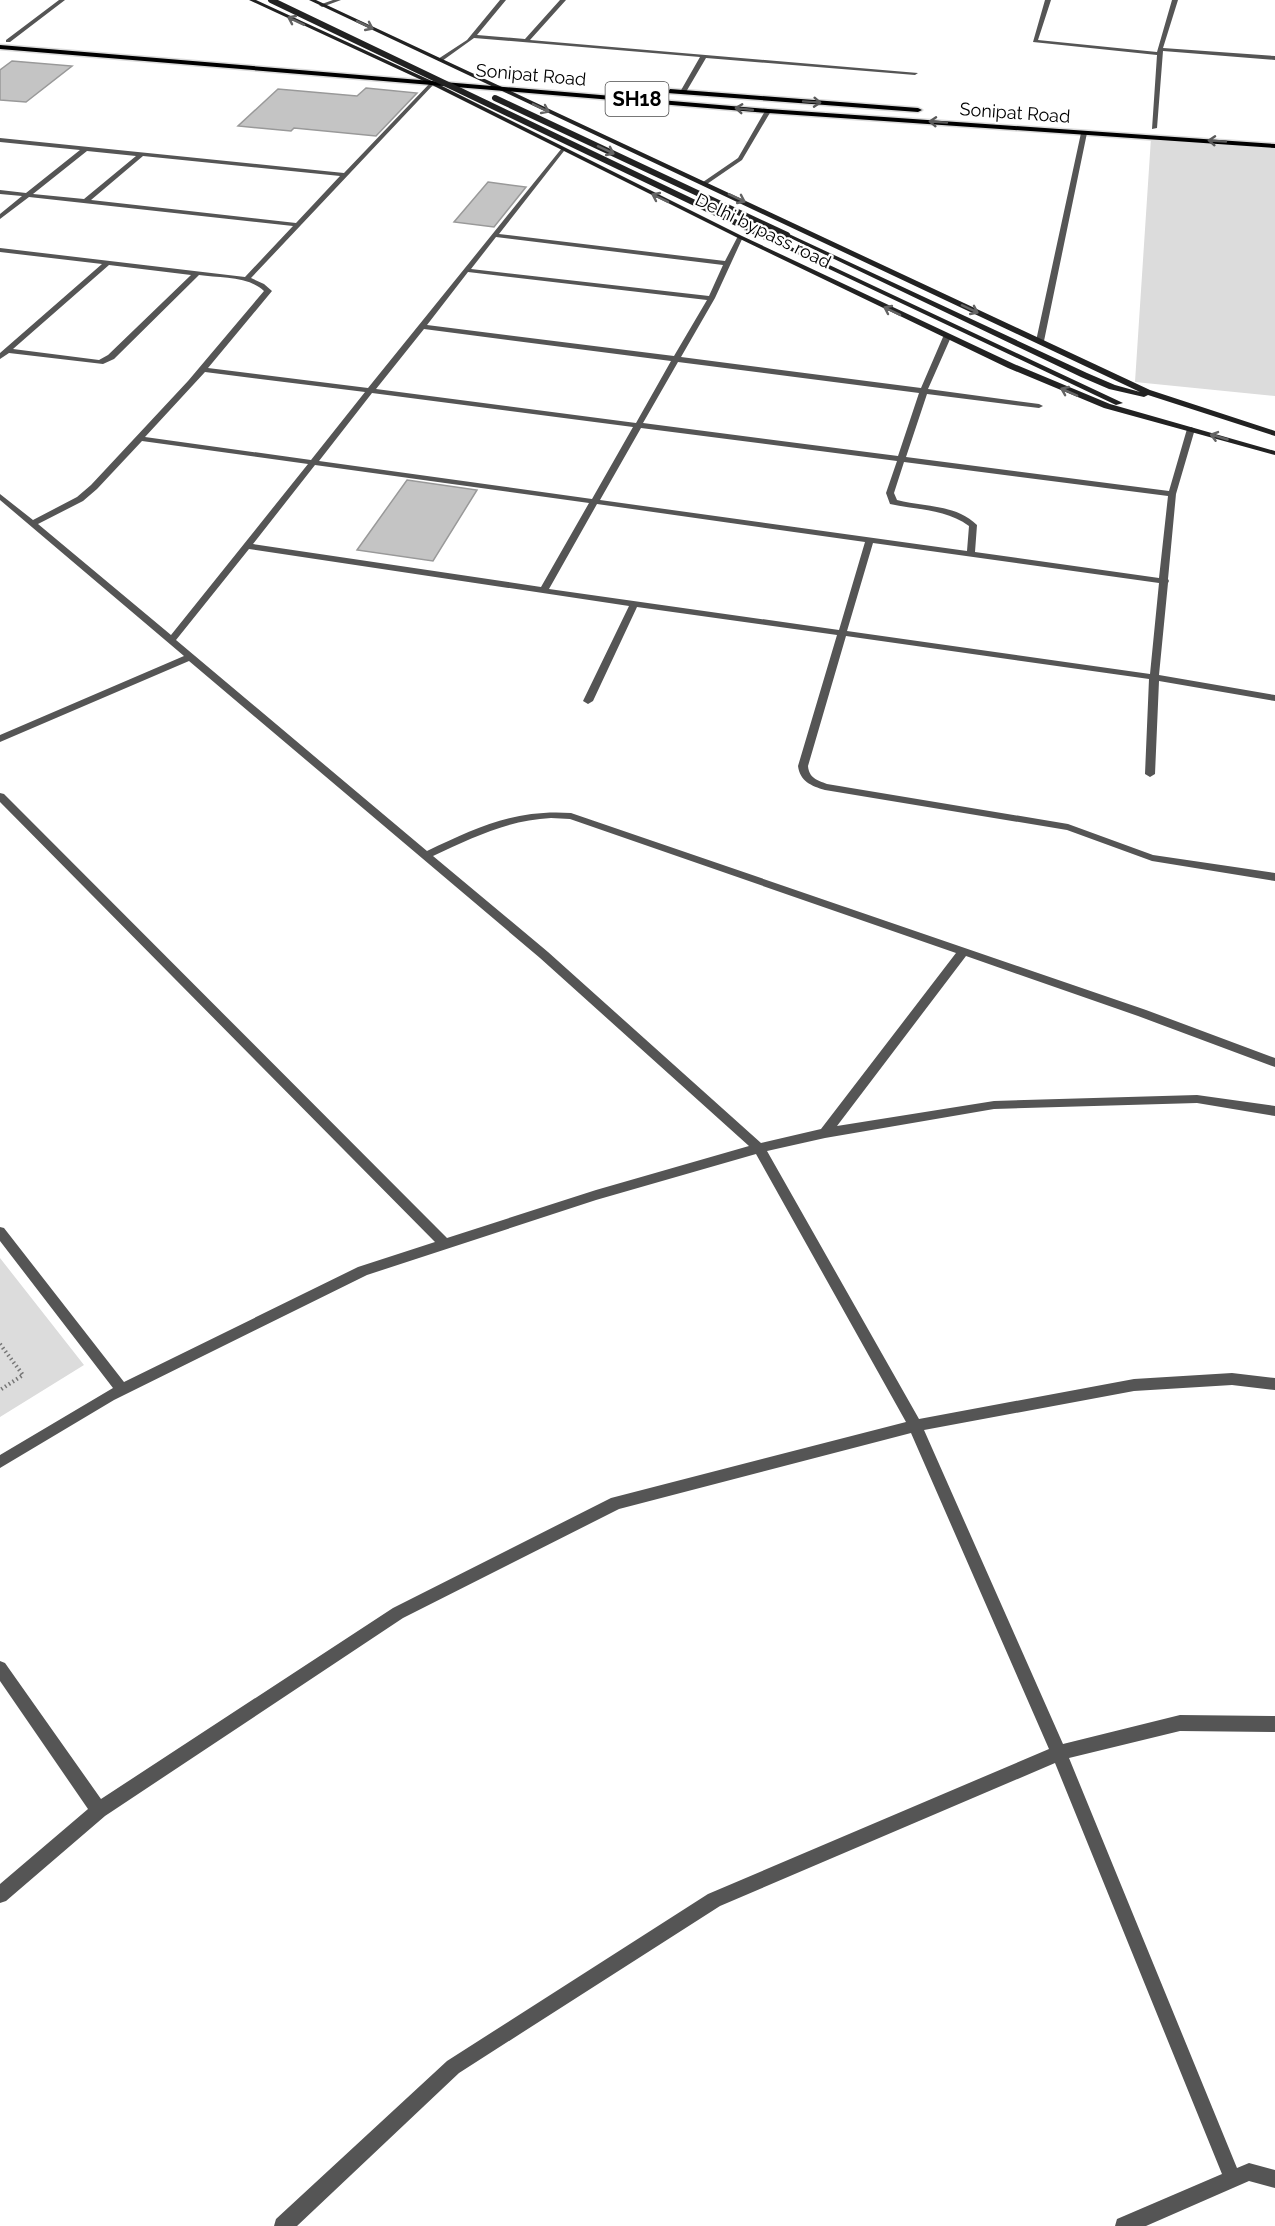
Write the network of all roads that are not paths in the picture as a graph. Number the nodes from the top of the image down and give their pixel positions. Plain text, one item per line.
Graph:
1 (62, 0) edge
2 (252, 0) edge
3 (271, 0) edge
4 (288, 0) edge
5 (312, 0) edge
6 (338, 0) edge
7 (503, 0) edge
8 (562, 0) edge
9 (1048, 0) edge
10 (1175, 0) edge
11 (322, 5) junction
12 (472, 36) junction
13 (4, 41) edge
14 (526, 41) junction
15 (0, 47) edge
16 (1160, 52) junction
17 (704, 57) junction
18 (1275, 58) edge
19 (440, 60) junction
20 (407, 73) junction
21 (915, 73) dead end
22 (477, 78) junction
23 (523, 81) dead end
24 (432, 83) junction
25 (499, 87) junction
26 (660, 91) dead end
27 (684, 92) junction
28 (768, 111) junction
29 (929, 111) dead end
30 (964, 114) dead end
31 (961, 123) junction
32 (1142, 127) dead end
33 (1154, 128) junction
34 (1165, 128) dead end
35 (1084, 133) junction
36 (0, 140) edge
37 (1275, 146) edge
38 (85, 149) junction
39 (562, 150) junction
40 (141, 155) junction
41 (345, 174) junction
42 (705, 183) junction
43 (0, 192) edge
44 (26, 196) junction
45 (85, 202) junction
46 (0, 217) edge
47 (299, 225) junction
48 (494, 235) junction
49 (740, 237) junction
50 (0, 250) edge
51 (107, 263) junction
52 (728, 263) junction
53 (466, 270) junction
54 (197, 273) junction
55 (247, 279) junction
56 (711, 298) junction
57 (421, 326) junction
58 (947, 337) junction
59 (1040, 342) junction
60 (8, 351) junction
61 (0, 357) edge
62 (673, 359) junction
63 (202, 369) junction
64 (370, 390) junction
65 (924, 393) junction
66 (1163, 397) junction
67 (1039, 406) dead end
68 (1125, 411) junction
69 (637, 424) junction
70 (1191, 429) junction
71 (1275, 434) edge
72 (139, 438) junction
73 (1275, 453) edge
74 (900, 459) junction
75 (314, 461) junction
76 (1172, 494) junction
77 (0, 496) edge
78 (593, 502) junction
79 (33, 523) junction
80 (870, 540) junction
81 (247, 546) junction
82 (971, 554) junction
83 (1165, 581) junction
84 (544, 590) junction
85 (634, 604) junction
86 (843, 633) junction
87 (171, 641) junction
88 (190, 657) junction
89 (1154, 676) junction
90 (1275, 698) edge
91 (588, 701) dead end
92 (0, 739) edge
93 (1150, 774) dead end
94 (0, 796) edge
95 (426, 855) junction
96 (1275, 878) edge
97 (964, 951) junction
98 (1275, 1063) edge
99 (1275, 1111) edge
100 (825, 1134) junction
101 (759, 1148) junction
102 (0, 1232) edge
103 (445, 1244) junction
104 (1275, 1384) edge
105 (122, 1389) junction
106 (915, 1426) junction
107 (0, 1462) edge
108 (0, 1668) edge
109 (1275, 1724) edge
110 (1059, 1753) junction
111 (99, 1810) junction
112 (0, 1895) edge
113 (1232, 2177) junction
114 (1275, 2179) edge
115 (283, 2226) edge
116 (1124, 2226) edge

1 - 13 street
20 -> 2 main road, Delhi bypass road
3 - 68 main road, bridge
4 -> 66 main road, bridge
5 - 11 main road, Delhi bypass road
6 - 11 street
7 - 12 street
8 - 14 street
9 - 16 street
10 - 16 street
11 -> 19 main road, Delhi bypass road
12 - 14 street
12 - 19 street
13 - 20 main road, Sonipat Road
14 - 17 street
15 - 24 main road, Sonipat Road / SH18
16 - 18 street
16 - 33 street
17 - 21 street
17 - 27 street
19 - 22 main road, Delhi bypass road
20 - 22 main road, Sonipat Road
20 - 24 main road, Delhi bypass road
22 - 23 main road, Sonipat Road
22 - 25 main road, Delhi bypass road
24 - 25 main road, Sonipat Road / SH18
24 - 39 main road, Delhi bypass road
24 - 41 street
28 -> 25 main road, Sonipat Road / SH18
25 -> 42 main road, Delhi bypass road
26 - 27 main road, Sonipat Road / SH18
27 -> 29 main road, Sonipat Road / SH18
31 -> 28 main road, Sonipat Road / SH18
28 - 42 street
30 - 31 main road
31 - 35 main road, Sonipat Road / SH18
32 - 33 main road
33 - 34 main road
37 -> 35 main road, Sonipat Road / SH18
35 - 59 street
36 - 38 street
38 - 40 street
38 - 44 street
39 - 48 street
49 -> 39 main road, Delhi bypass road
40 - 41 street
40 - 45 street
41 - 47 street
42 -> 59 main road, Delhi bypass road
43 - 44 street
44 - 45 street
44 - 46 street
45 - 47 street
47 - 55 street
48 - 52 street
48 - 53 street
49 - 52 street
58 -> 49 main road, Delhi bypass road
50 - 51 street
51 - 54 street
51 - 60 street
52 - 56 street
53 - 56 street
53 - 57 street
54 - 55 street
54 - 60 street
55 - 63 street
56 - 62 street
57 - 62 street
57 - 64 street
58 - 65 street
68 -> 58 main road, Delhi bypass road
59 - 66 main road, Delhi bypass road
60 - 61 street
62 - 65 street
62 - 69 street
63 - 64 street
63 - 72 street
64 - 69 street
64 - 75 street
65 - 67 street
65 - 74 street
66 - 71 main road, Delhi bypass road
68 - 70 main road, Delhi bypass road
69 - 74 street
69 - 78 street
73 -> 70 main road, Delhi bypass road
70 - 76 street
72 - 75 street
72 - 79 street
74 - 76 street
74 - 82 street
75 - 78 street
75 - 81 street
76 - 83 street
77 - 79 street
78 - 80 street
78 - 84 street
79 - 87 street
80 - 82 street
80 - 86 street
81 - 84 street
81 - 87 street
82 - 83 street
83 - 89 street
84 - 85 street
85 - 86 street
85 - 91 street
86 - 89 street
86 - 96 street
87 - 88 street
88 - 92 street
88 - 95 street
89 - 90 street
89 - 93 street
94 - 103 street
95 - 97 street
95 - 101 street
97 - 98 street
97 - 100 street
99 - 100 street
100 - 101 street
101 - 103 street
101 - 106 street
102 - 105 street
103 - 105 street
104 - 106 street
105 - 107 street
106 - 110 street
106 - 111 street
108 - 111 street
109 - 110 street
110 - 113 street
110 - 115 street
111 - 112 street
113 - 114 street
113 - 116 street

